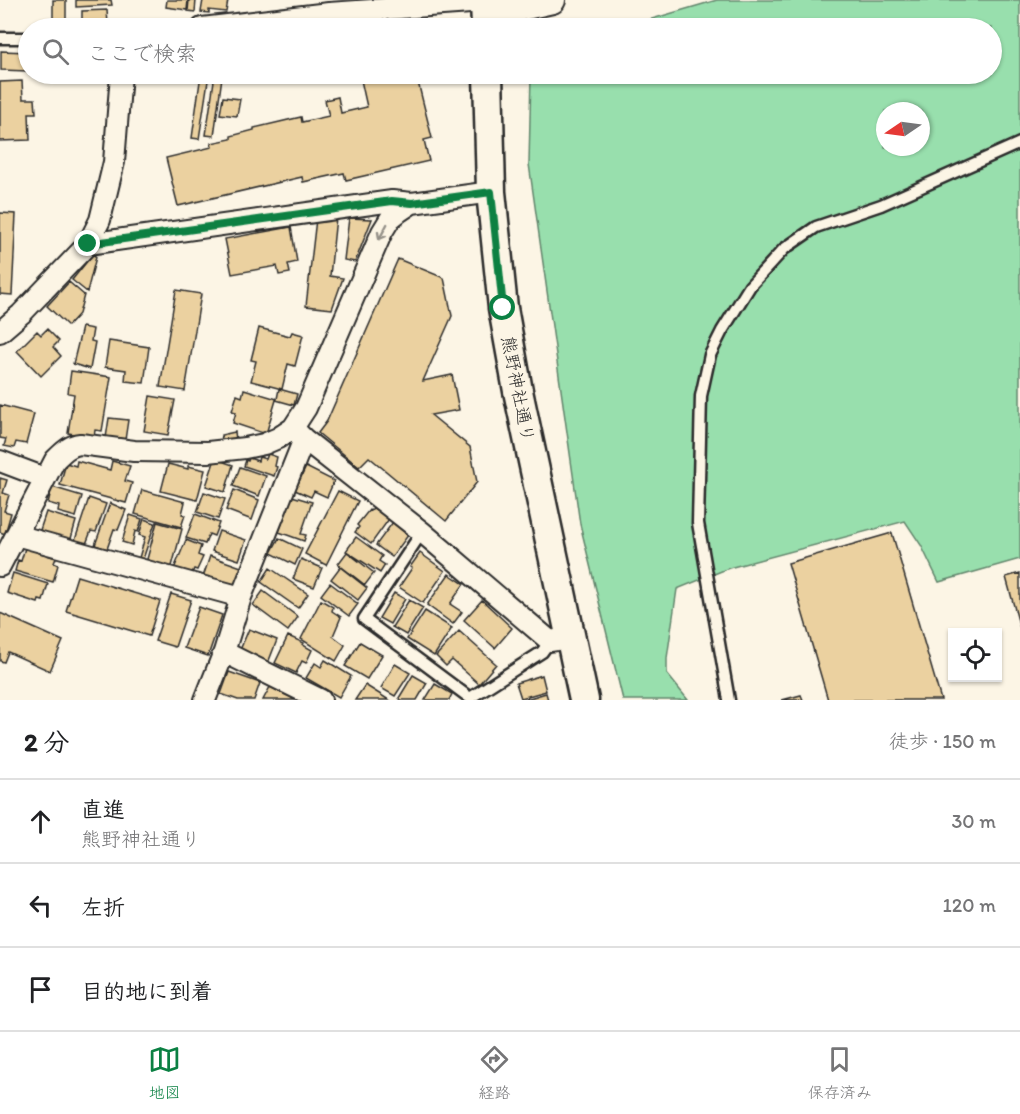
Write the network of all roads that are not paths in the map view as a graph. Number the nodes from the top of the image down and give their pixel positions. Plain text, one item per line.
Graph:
1 (552, 0) edge
2 (485, 11) edge
3 (287, 18) edge
4 (0, 38) edge
5 (18, 38) edge
6 (120, 84) edge
7 (488, 84) edge
8 (1020, 143) edge
9 (491, 192) junction
10 (412, 203) junction
11 (88, 244) junction
12 (0, 332) edge
13 (298, 434) junction
14 (0, 461) edge
15 (45, 478) junction
16 (422, 532) junction
17 (16, 535) junction
18 (0, 566) edge
19 (241, 597) junction
20 (560, 639) junction
21 (224, 652) junction
22 (205, 700) edge
23 (321, 700) edge
24 (584, 700) edge
25 (729, 700) edge

1 - 2 street
2 - 3 street
4 - 5 lane
6 - 11 street
7 - 9 main road, 熊野神社通り
8 - 25 lane
9 - 10 street
9 - 20 main road, 熊野神社通り
10 - 11 street
10 -> 13 street
11 - 12 street
13 - 15 street
13 - 16 street
13 - 19 street
14 - 15 street
15 - 17 street
16 - 20 street
16 - 20 lane
17 - 18 street
17 - 19 street
19 - 21 street
20 - 24 main road, 熊野神社通り
21 - 22 street
21 - 23 street

